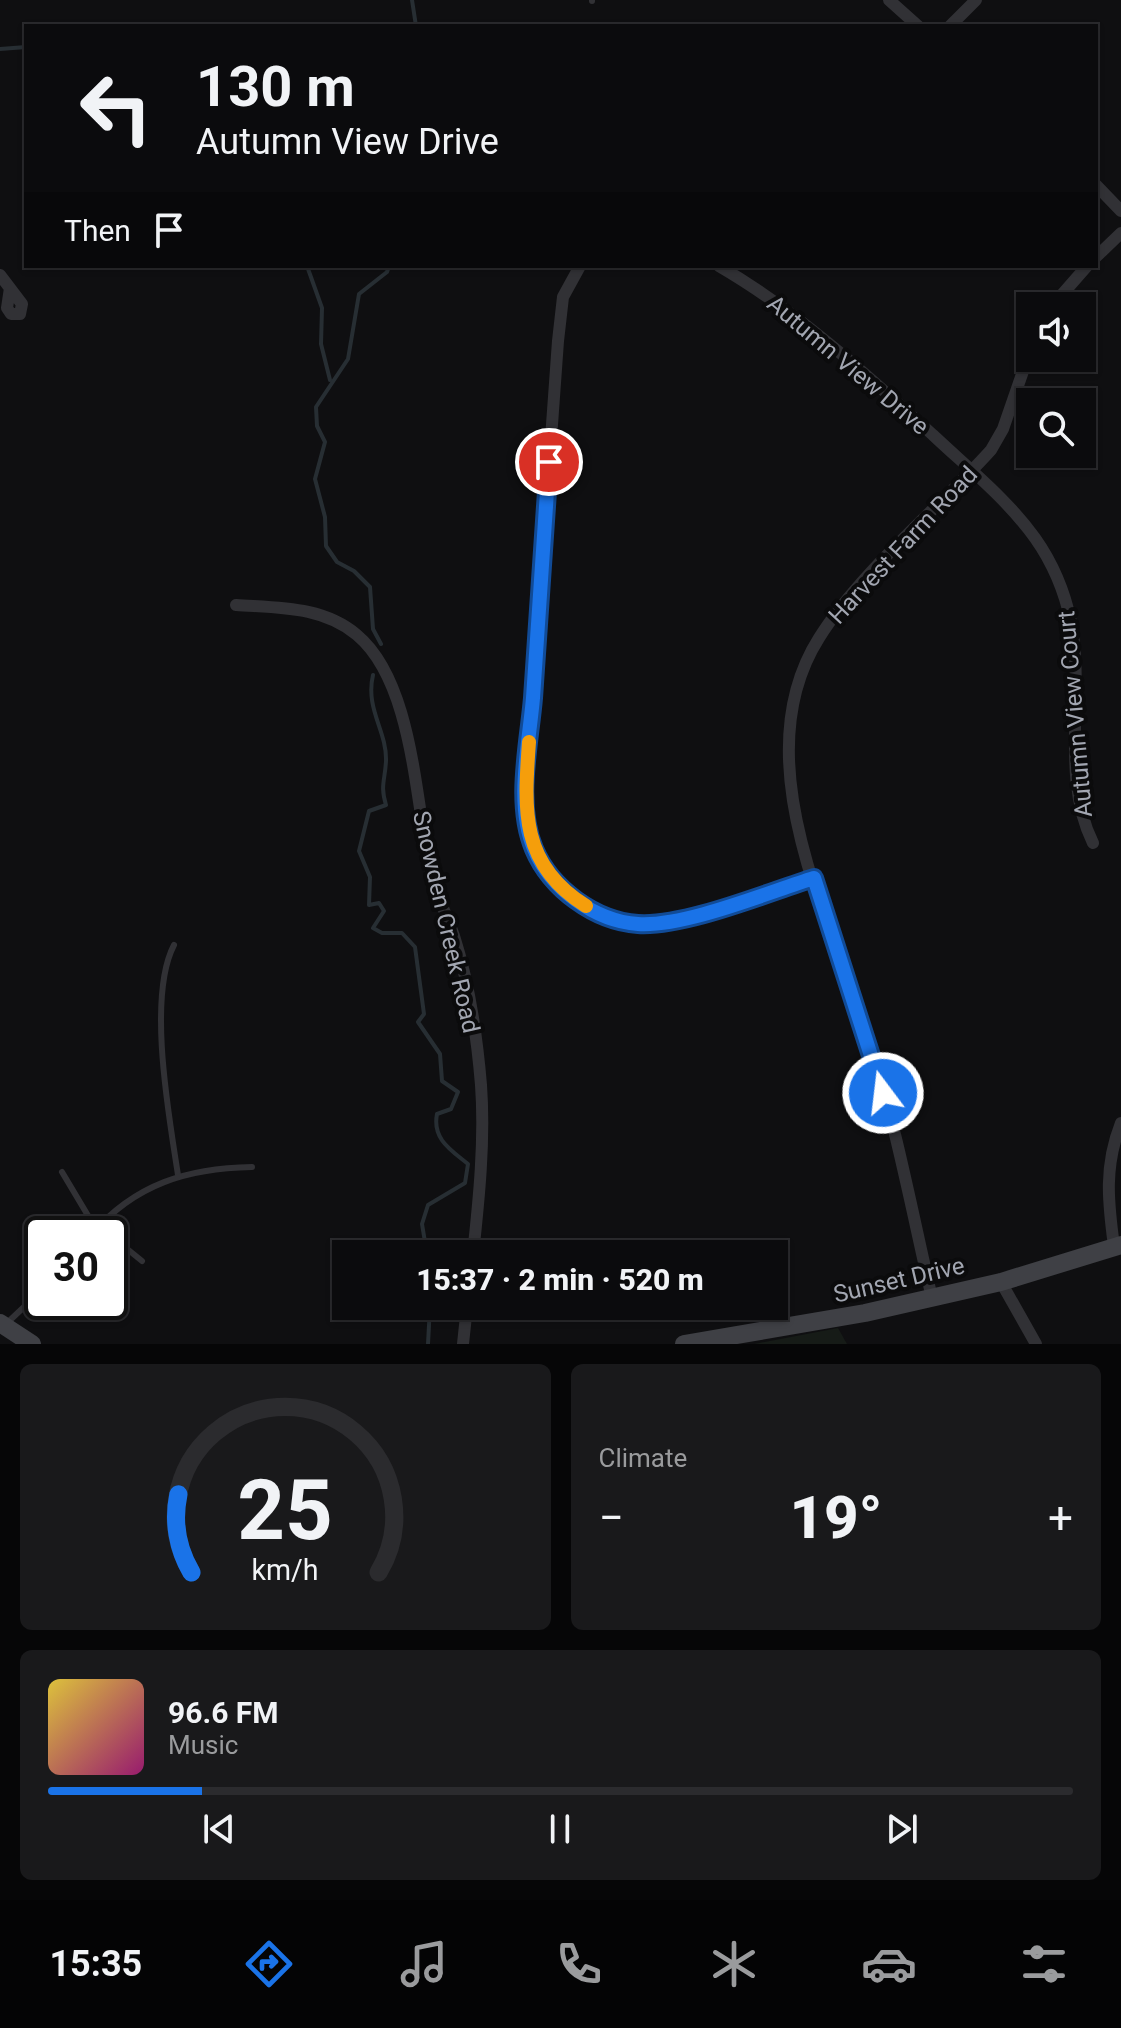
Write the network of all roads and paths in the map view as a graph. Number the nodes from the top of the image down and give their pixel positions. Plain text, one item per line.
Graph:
1 (889, 0) edge
2 (976, 0) edge
3 (916, 24) edge
4 (952, 24) edge
5 (1098, 187) edge
6 (1121, 211) edge
7 (1121, 233) edge
8 (1098, 255) edge
9 (579, 268) edge
10 (722, 268) edge
11 (1085, 268) edge
12 (0, 275) edge
13 (10, 288) dead end
14 (1064, 292) edge
15 (1023, 372) edge
16 (972, 471) junction
17 (236, 605) dead end
18 (1093, 843) dead end
19 (814, 878) junction
20 (174, 945) dead end
21 (1121, 1123) edge
22 (252, 1167) dead end
23 (62, 1172) dead end
24 (178, 1175) junction
25 (85, 1216) edge
26 (110, 1216) edge
27 (474, 1240) edge
28 (1118, 1246) edge
29 (128, 1250) edge
30 (142, 1261) dead end
31 (1001, 1282) junction
32 (932, 1298) junction
33 (24, 1305) edge
34 (466, 1320) edge
35 (2, 1324) edge
36 (32, 1344) edge
37 (463, 1344) edge
38 (684, 1344) edge
39 (1036, 1344) edge

1 - 3 street
2 - 4 street
5 - 6 street
7 - 8 street
9 - 19 street
10 - 16 street, Autumn View Drive
11 - 14 street
12 - 13 street
15 - 16 street, Harvest Farm Road
16 - 18 street, Autumn View Court
16 - 19 street, Harvest Farm Road
17 - 27 street, Snowden Creek Road
19 - 32 street, Harvest Farm Road
20 - 24 lane
21 - 28 street
22 - 24 lane
23 - 25 lane
24 - 26 lane
28 - 31 street, Sunset Drive
29 - 30 lane
31 - 32 street, Sunset Drive
31 - 39 street
32 - 38 street, Sunset Drive
33 - 35 lane
34 - 37 street
35 - 36 street

